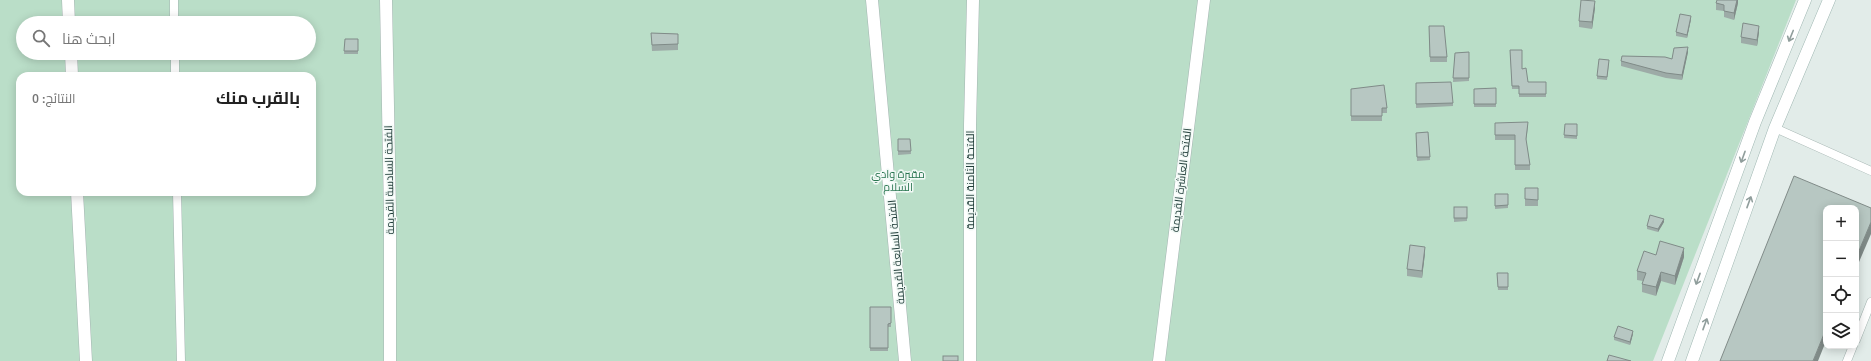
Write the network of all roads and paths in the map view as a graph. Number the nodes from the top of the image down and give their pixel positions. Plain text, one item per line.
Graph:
1 (68, 0) edge
2 (174, 0) edge
3 (386, 0) edge
4 (872, 0) edge
5 (973, 0) edge
6 (1204, 0) edge
7 (1805, 0) edge
8 (1828, 0) edge
9 (69, 16) edge
10 (174, 16) edge
11 (71, 60) edge
12 (175, 60) edge
13 (72, 72) edge
14 (175, 72) edge
15 (1775, 128) junction
16 (1871, 171) edge
17 (78, 196) edge
18 (177, 196) edge
19 (1871, 302) edge
20 (1859, 332) edge
21 (1853, 349) edge
22 (86, 361) edge
23 (181, 361) edge
24 (390, 361) edge
25 (906, 361) edge
26 (970, 361) edge
27 (1159, 361) edge
28 (1668, 361) edge
29 (1692, 361) edge
30 (1847, 361) edge

1 - 9 street
2 - 10 lane
3 - 24 street, الفتحة السادسة القديمة
4 - 25 street, الفتحة السابعة القديمة
5 - 26 street, الفتحة الثامنة القديمة
6 - 27 street, الفتحة العاشرة القديمة
7 -> 28 street
8 - 15 street
11 - 13 street
12 - 14 lane
15 - 16 lane
29 -> 15 street
17 - 22 street
18 - 23 lane
19 - 20 lane
21 - 30 lane

